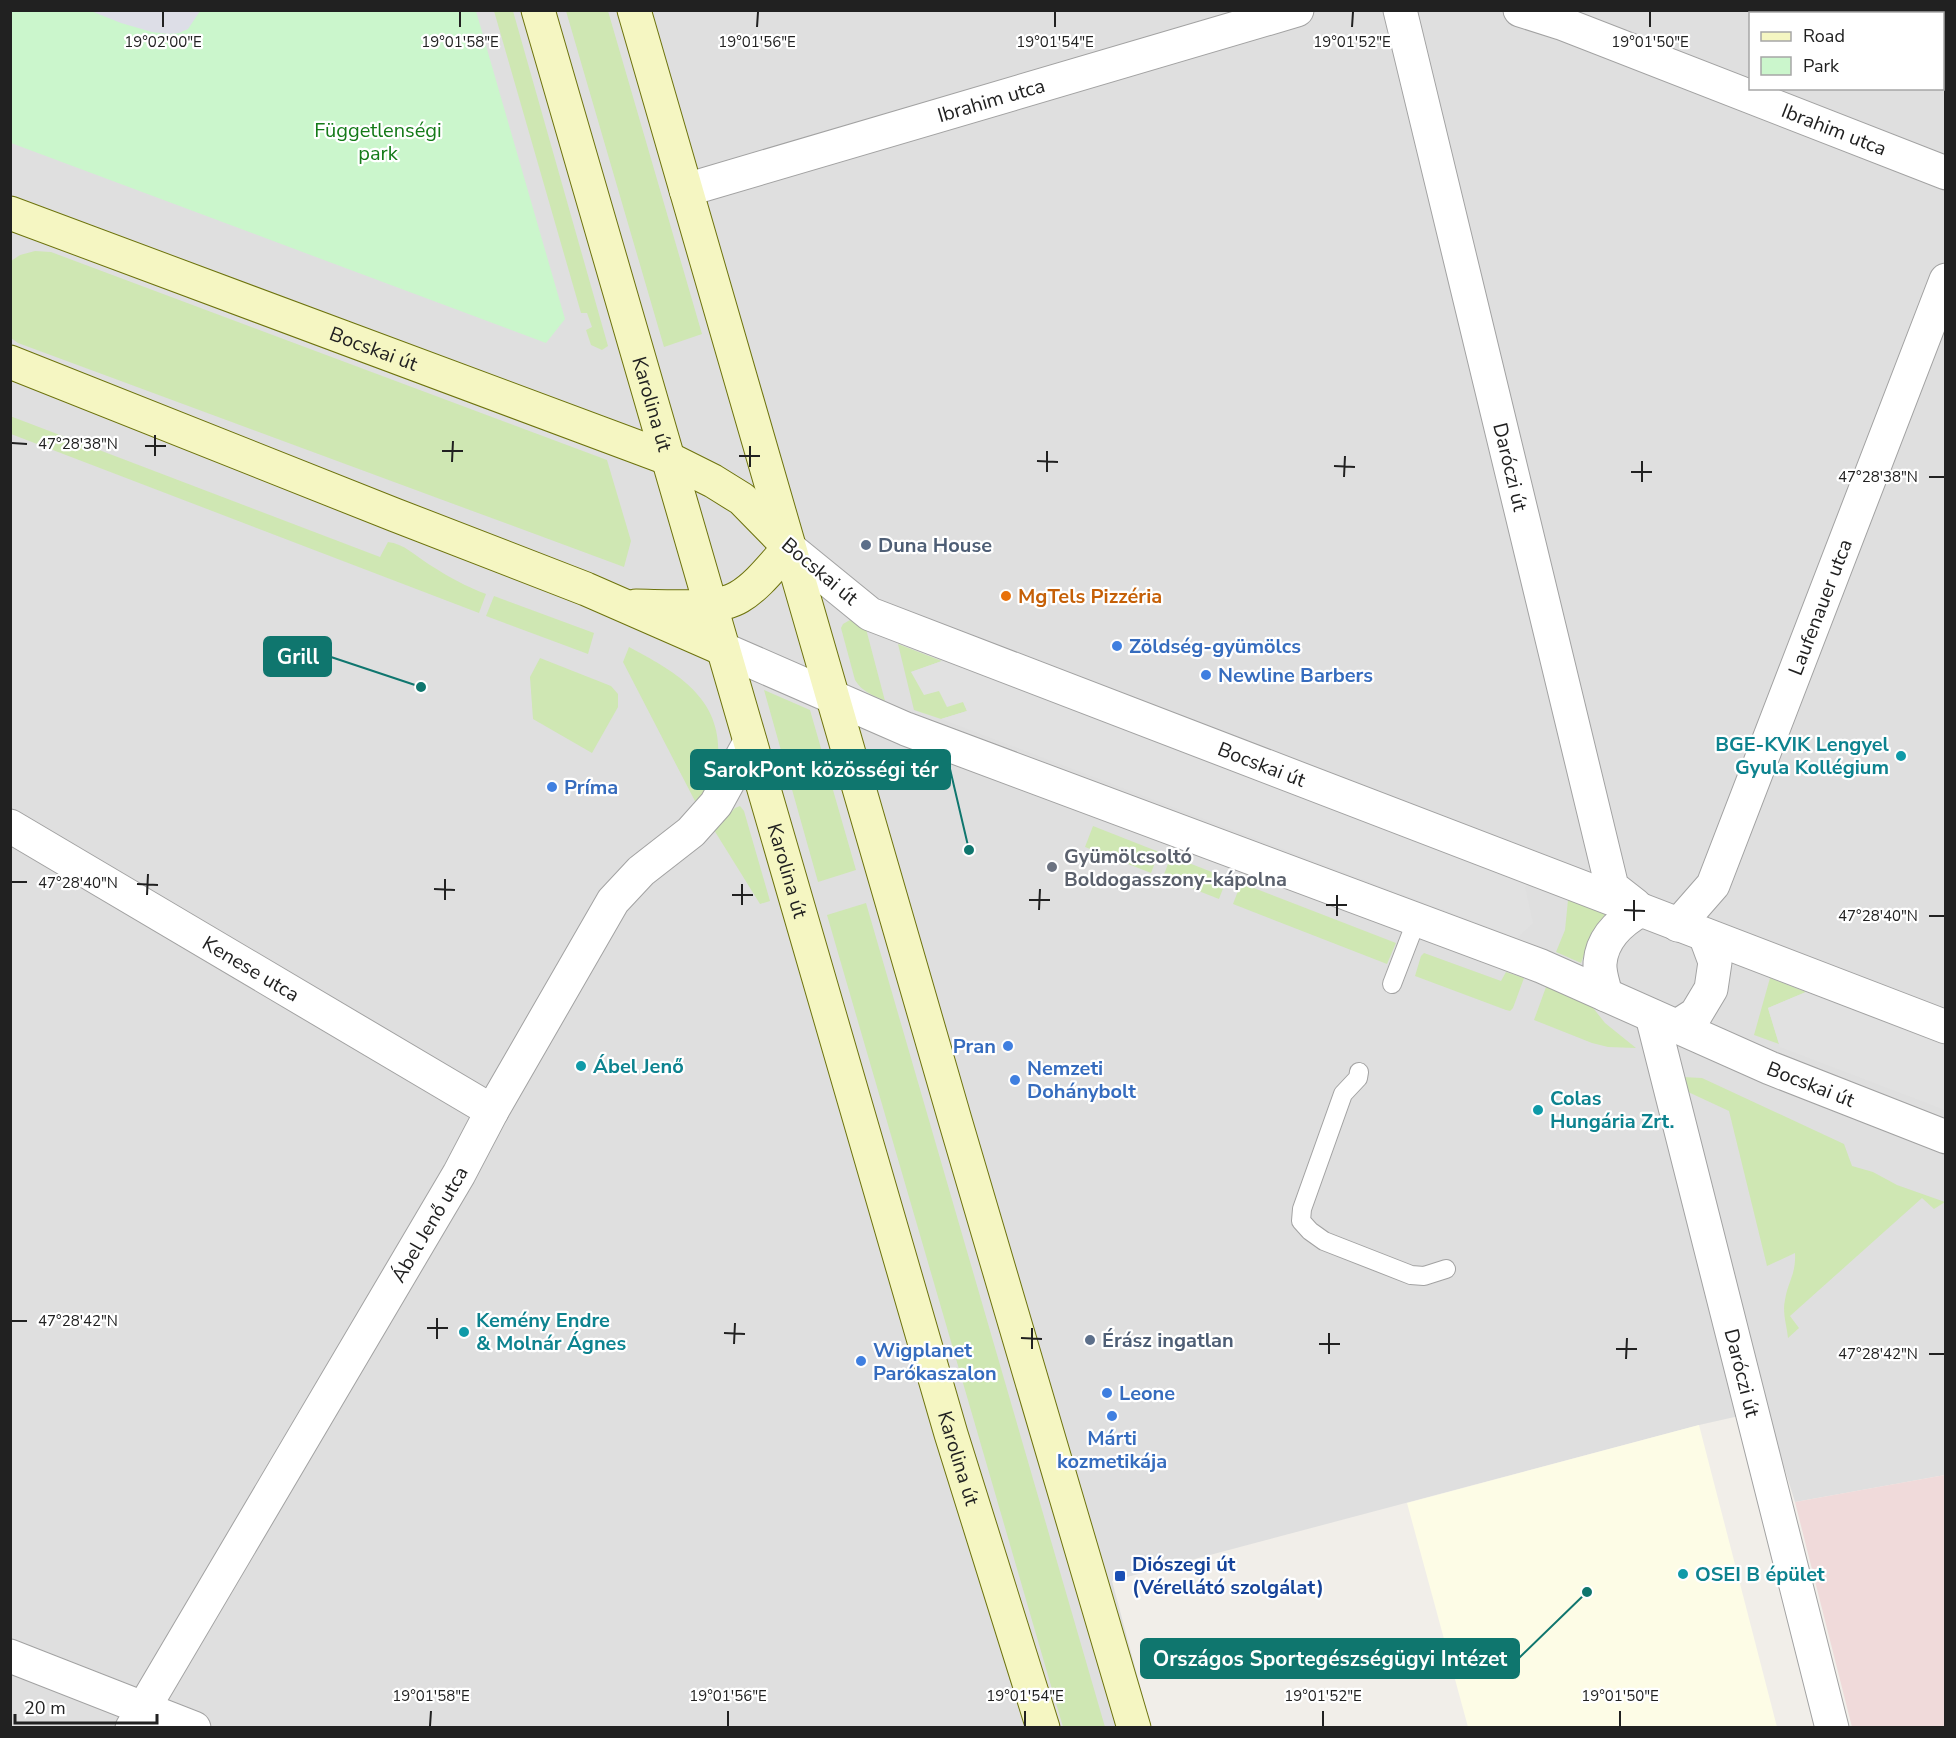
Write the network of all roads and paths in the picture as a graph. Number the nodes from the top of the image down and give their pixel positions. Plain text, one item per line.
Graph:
1 (538, 10) edge
2 (634, 10) edge
3 (1297, 10) edge
4 (1400, 10) edge
5 (1520, 10) edge
6 (1563, 17) edge
7 (1946, 173) edge
8 (686, 190) junction
9 (10, 213) edge
10 (1946, 280) edge
11 (10, 362) edge
12 (667, 458) junction
13 (789, 548) junction
14 (711, 605) junction
15 (625, 606) junction
16 (723, 649) junction
17 (832, 697) junction
18 (750, 742) junction
19 (10, 826) edge
20 (1641, 910) junction
21 (1416, 919) junction
22 (1691, 930) junction
23 (1392, 984) dead end
24 (1606, 995) junction
25 (1664, 1021) junction
26 (1946, 1027) edge
27 (1359, 1072) dead end
28 (492, 1111) junction
29 (1946, 1137) edge
30 (1446, 1269) dead end
31 (10, 1656) edge
32 (138, 1718) edge
33 (194, 1728) edge
34 (1043, 1728) edge
35 (1134, 1728) edge
36 (1832, 1728) edge

1 - 12 main road, Karolina út
2 - 8 main road
3 - 8 street, Ibrahim utca
4 - 20 street, Daróczi út
5 - 6 street, Ibrahim utca
6 - 7 street, Ibrahim utca
8 - 13 main road
9 - 12 main road, Bocskai út
10 - 22 street, Laufenauer utca
11 - 15 main road
12 - 13 main road, Bocskai út
12 - 14 main road, Karolina út
13 - 14 main road
13 - 17 main road
13 - 20 street, Bocskai út
14 - 15 main road
14 - 16 main road, Karolina út
15 - 16 main road
16 - 17 street
16 - 18 main road, Karolina út
17 - 21 street
17 - 35 main road
18 - 28 street, Ábel Jenő utca
18 - 34 main road, Karolina út
19 - 28 street, Kenese utca
20 - 22 street
20 - 24 street
21 - 23 lane
21 - 24 street
22 - 25 street
22 - 26 street
24 - 25 street
25 - 29 street, Bocskai út
25 - 36 street, Daróczi út
27 - 30 lane
28 - 32 street, Ábel Jenő utca
31 - 32 street
32 - 33 street

